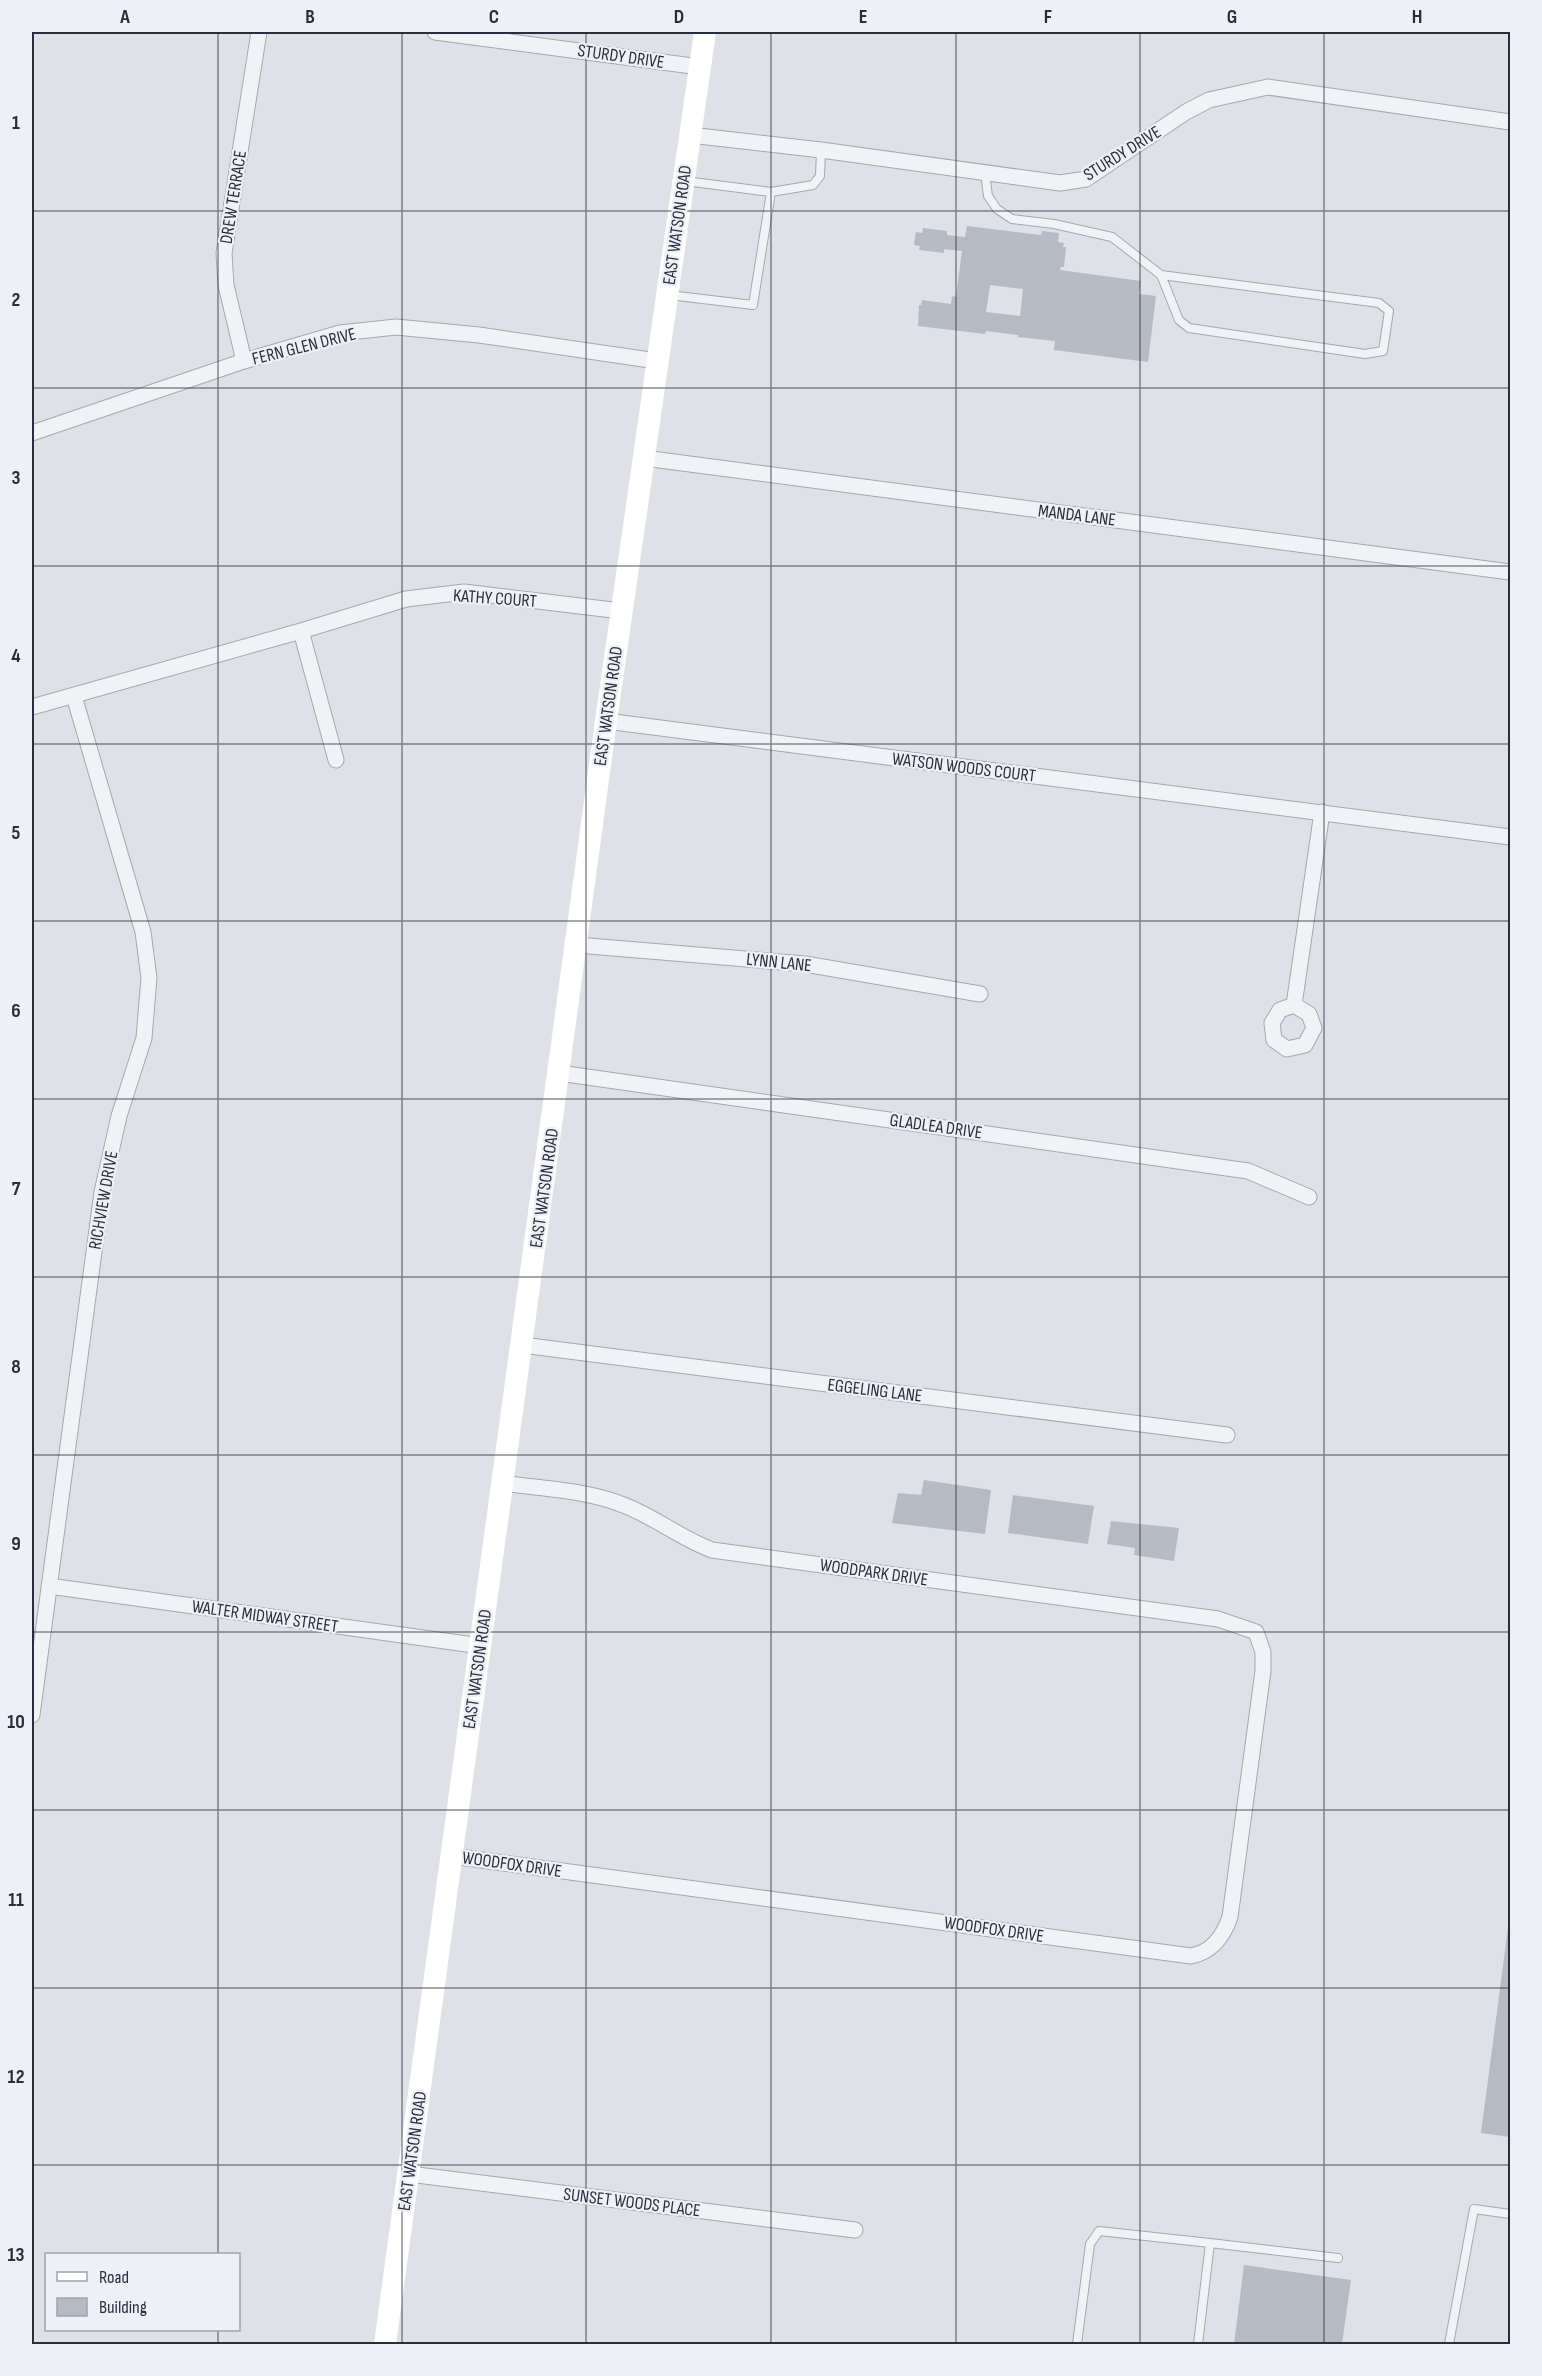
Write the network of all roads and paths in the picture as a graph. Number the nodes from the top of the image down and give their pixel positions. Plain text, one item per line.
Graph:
1 (259, 32) edge
2 (435, 32) edge
3 (705, 32) edge
4 (700, 67) junction
5 (1510, 122) edge
6 (690, 135) junction
7 (821, 150) junction
8 (985, 173) junction
9 (684, 180) junction
10 (771, 192) junction
11 (1161, 275) junction
12 (668, 294) junction
13 (244, 361) junction
14 (657, 361) junction
15 (32, 433) edge
16 (644, 458) junction
17 (1510, 572) edge
18 (621, 611) junction
19 (301, 631) junction
20 (74, 696) junction
21 (32, 707) edge
22 (606, 721) junction
23 (336, 760) dead end
24 (1322, 812) junction
25 (1510, 837) edge
26 (577, 945) junction
27 (980, 994) dead end
28 (1294, 1005) dead end
29 (559, 1073) junction
30 (1309, 1197) dead end
31 (522, 1345) junction
32 (1227, 1436) dead end
33 (503, 1483) junction
34 (49, 1586) junction
35 (1256, 1632) joint
36 (480, 1646) junction
37 (32, 1715) edge
38 (452, 1856) junction
39 (409, 2174) junction
40 (1510, 2214) edge
41 (855, 2229) dead end
42 (1210, 2243) junction
43 (1338, 2258) dead end
44 (385, 2344) edge
45 (1077, 2344) edge
46 (1198, 2344) edge
47 (1449, 2344) edge

1 - 13 street, DREW TERRACE
2 - 4 street, STURDY DRIVE
3 - 4 street, EAST WATSON ROAD
4 - 6 street, EAST WATSON ROAD
5 - 8 street, STURDY DRIVE
6 - 7 street, STURDY DRIVE
6 - 9 street, EAST WATSON ROAD
7 - 8 street, STURDY DRIVE
7 - 10 lane
8 - 11 lane
9 - 10 lane
9 - 12 street, EAST WATSON ROAD
10 - 12 lane
11 - 11 lane
12 - 14 street, EAST WATSON ROAD
13 - 14 street, FERN GLEN DRIVE
13 - 15 street, FERN GLEN DRIVE
14 - 16 street, EAST WATSON ROAD
16 - 17 street, MANDA LANE
16 - 18 street, EAST WATSON ROAD
18 - 19 street, KATHY COURT
18 - 22 street, EAST WATSON ROAD
19 - 20 street, KATHY COURT
19 - 23 street
20 - 21 street, KATHY COURT
20 - 34 street, RICHVIEW DRIVE
22 - 24 street, WATSON WOODS COURT
22 - 26 street, EAST WATSON ROAD
24 - 25 street, WATSON WOODS COURT
24 - 28 street
26 - 27 street, LYNN LANE
26 - 29 street, EAST WATSON ROAD
29 - 30 street, GLADLEA DRIVE
29 - 31 street, EAST WATSON ROAD
31 - 32 street, EGGELING LANE
31 - 33 street, EAST WATSON ROAD
33 - 35 street, WOODPARK DRIVE
33 - 36 street, EAST WATSON ROAD
34 - 36 street, WALTER MIDWAY STREET
34 - 37 street, RICHVIEW DRIVE
35 - 38 street, WOODFOX DRIVE
36 - 38 street, EAST WATSON ROAD
38 - 39 street, EAST WATSON ROAD
39 - 41 street, SUNSET WOODS PLACE
39 - 44 street, EAST WATSON ROAD
40 - 47 lane
42 - 43 lane
42 - 45 lane
42 - 46 lane

